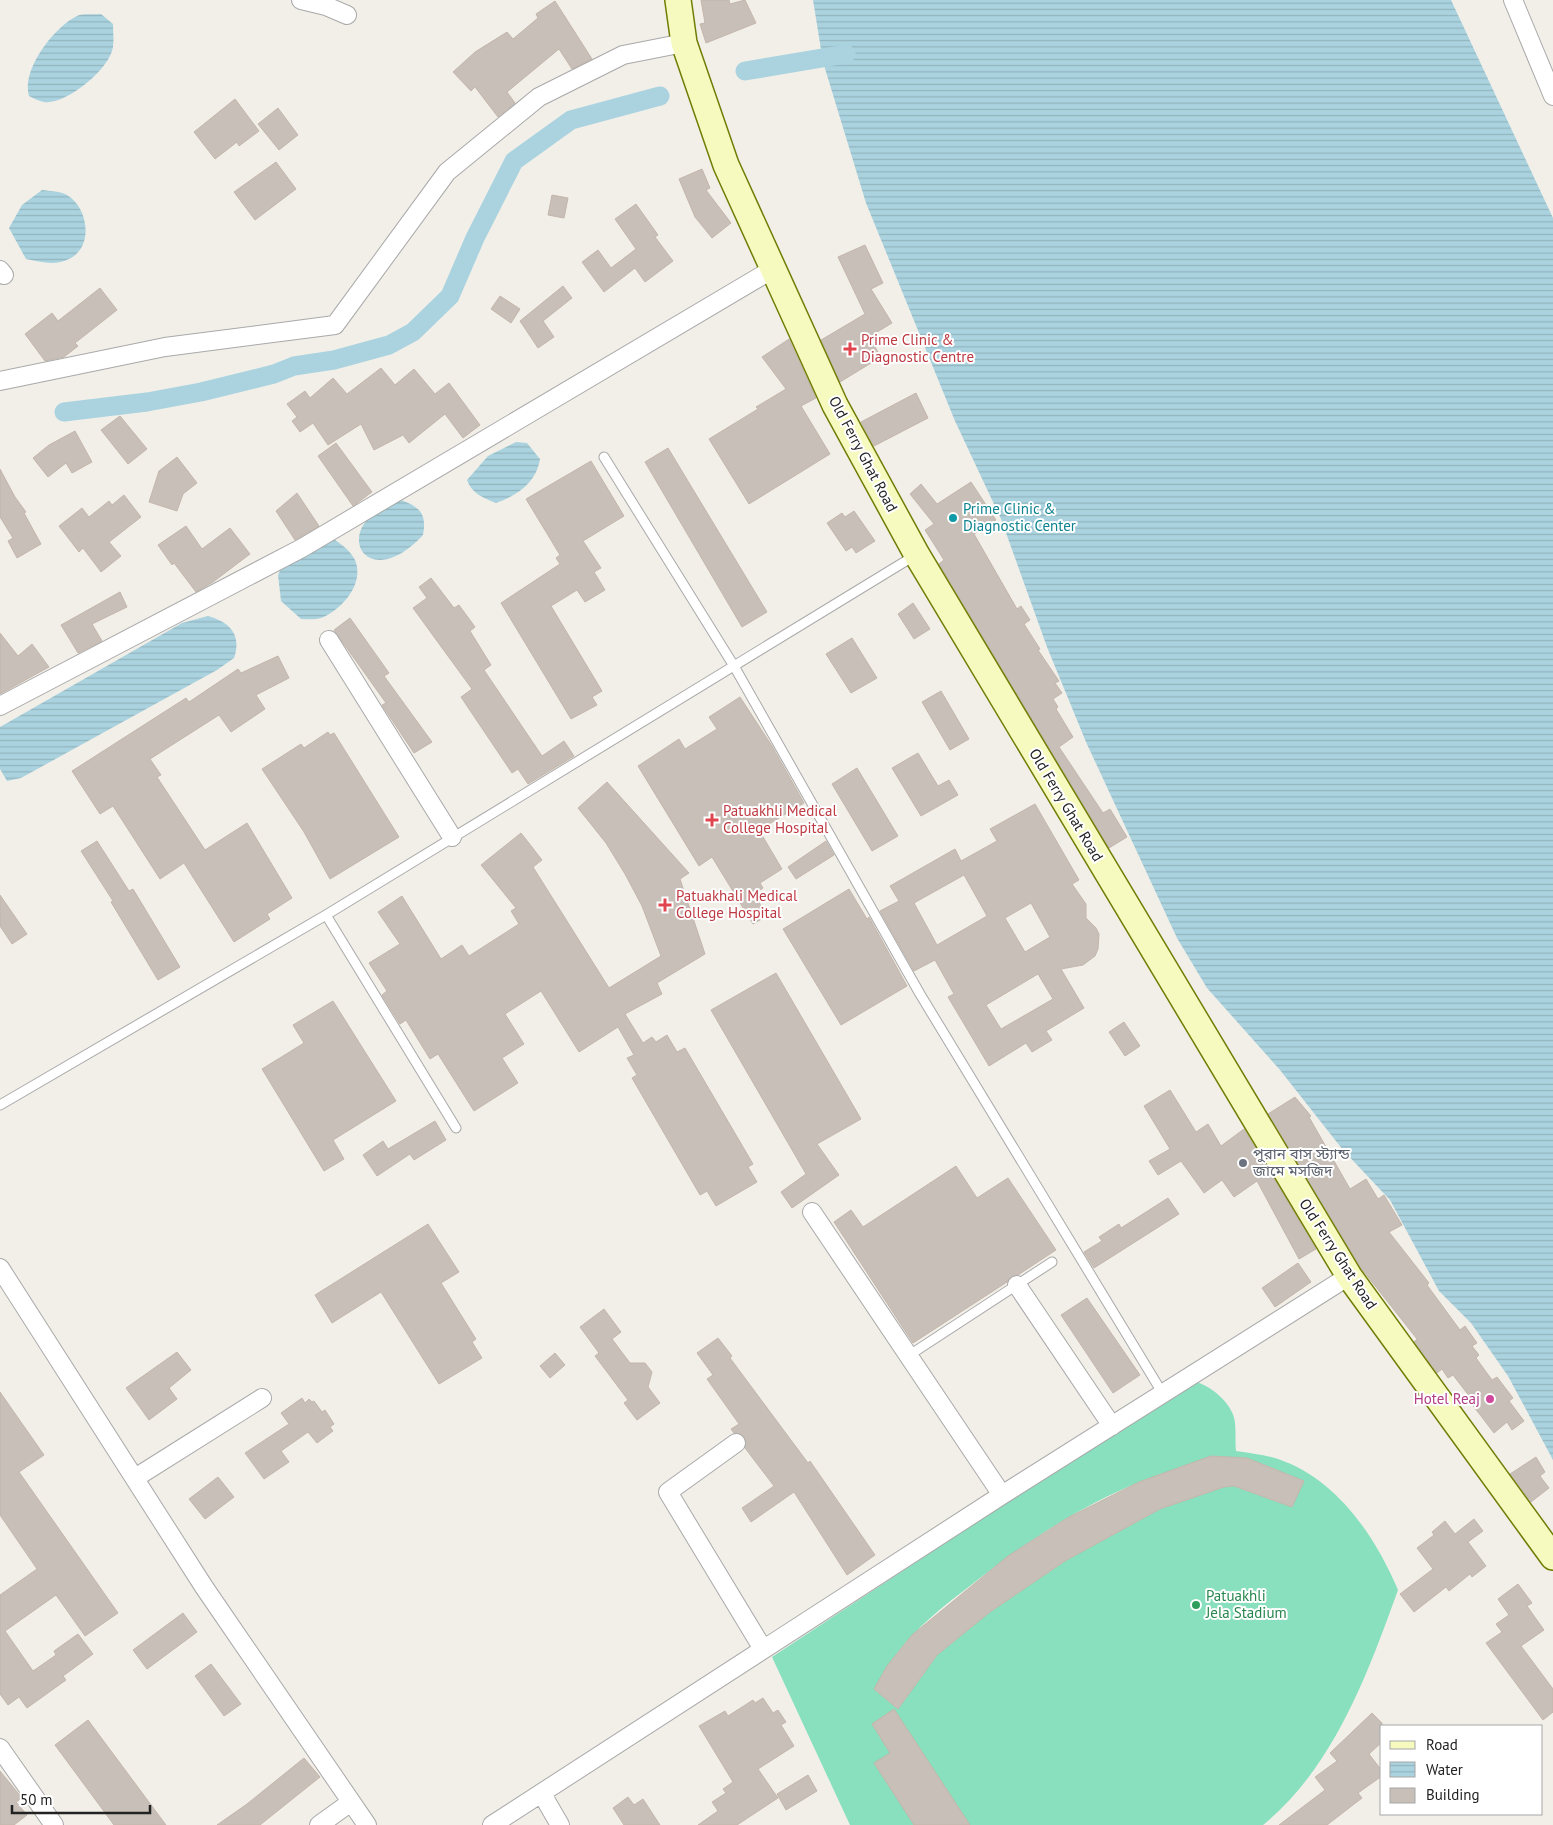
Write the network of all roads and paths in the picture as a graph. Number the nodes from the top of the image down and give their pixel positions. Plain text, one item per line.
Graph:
1 (301, 0) edge
2 (678, 0) edge
3 (1513, 0) edge
4 (347, 15) dead end
5 (684, 43) junction
6 (1553, 96) edge
7 (773, 269) junction
8 (0, 382) edge
9 (604, 457) dead end
10 (917, 554) junction
11 (329, 640) dead end
12 (734, 666) junction
13 (0, 706) edge
14 (452, 837) junction
15 (326, 915) junction
16 (0, 1105) edge
17 (456, 1128) dead end
18 (812, 1212) dead end
19 (1052, 1262) dead end
20 (0, 1268) edge
21 (1349, 1276) junction
22 (1017, 1285) junction
23 (908, 1356) junction
24 (1163, 1394) junction
25 (262, 1398) dead end
26 (1112, 1426) junction
27 (736, 1442) dead end
28 (135, 1478) junction
29 (1002, 1495) junction
30 (1553, 1557) edge
31 (763, 1649) junction
32 (0, 1748) edge
33 (542, 1794) junction
34 (351, 1802) junction
35 (54, 1825) edge
36 (319, 1825) edge
37 (366, 1825) edge
38 (492, 1825) edge
39 (560, 1825) edge

1 - 4 street
2 - 5 street, Old Ferry Ghat Road
3 - 6 street
5 - 7 street, Old Ferry Ghat Road
5 - 8 street
7 - 10 street, Old Ferry Ghat Road
7 - 13 street
9 - 12 lane
10 - 12 lane
10 - 21 street, Old Ferry Ghat Road
11 - 14 street
12 - 14 lane
12 - 24 lane
14 - 15 lane
15 - 16 lane
15 - 17 lane
18 - 23 street
19 - 22 lane
20 - 28 street
21 - 24 street
21 - 30 street, Old Ferry Ghat Road
22 - 23 lane
22 - 26 street
23 - 29 street
24 - 26 street
25 - 28 street
26 - 29 street
27 - 31 street
28 - 34 street
29 - 31 street
31 - 33 street
32 - 35 street
33 - 38 street
33 - 39 street
34 - 36 street
34 - 37 street

